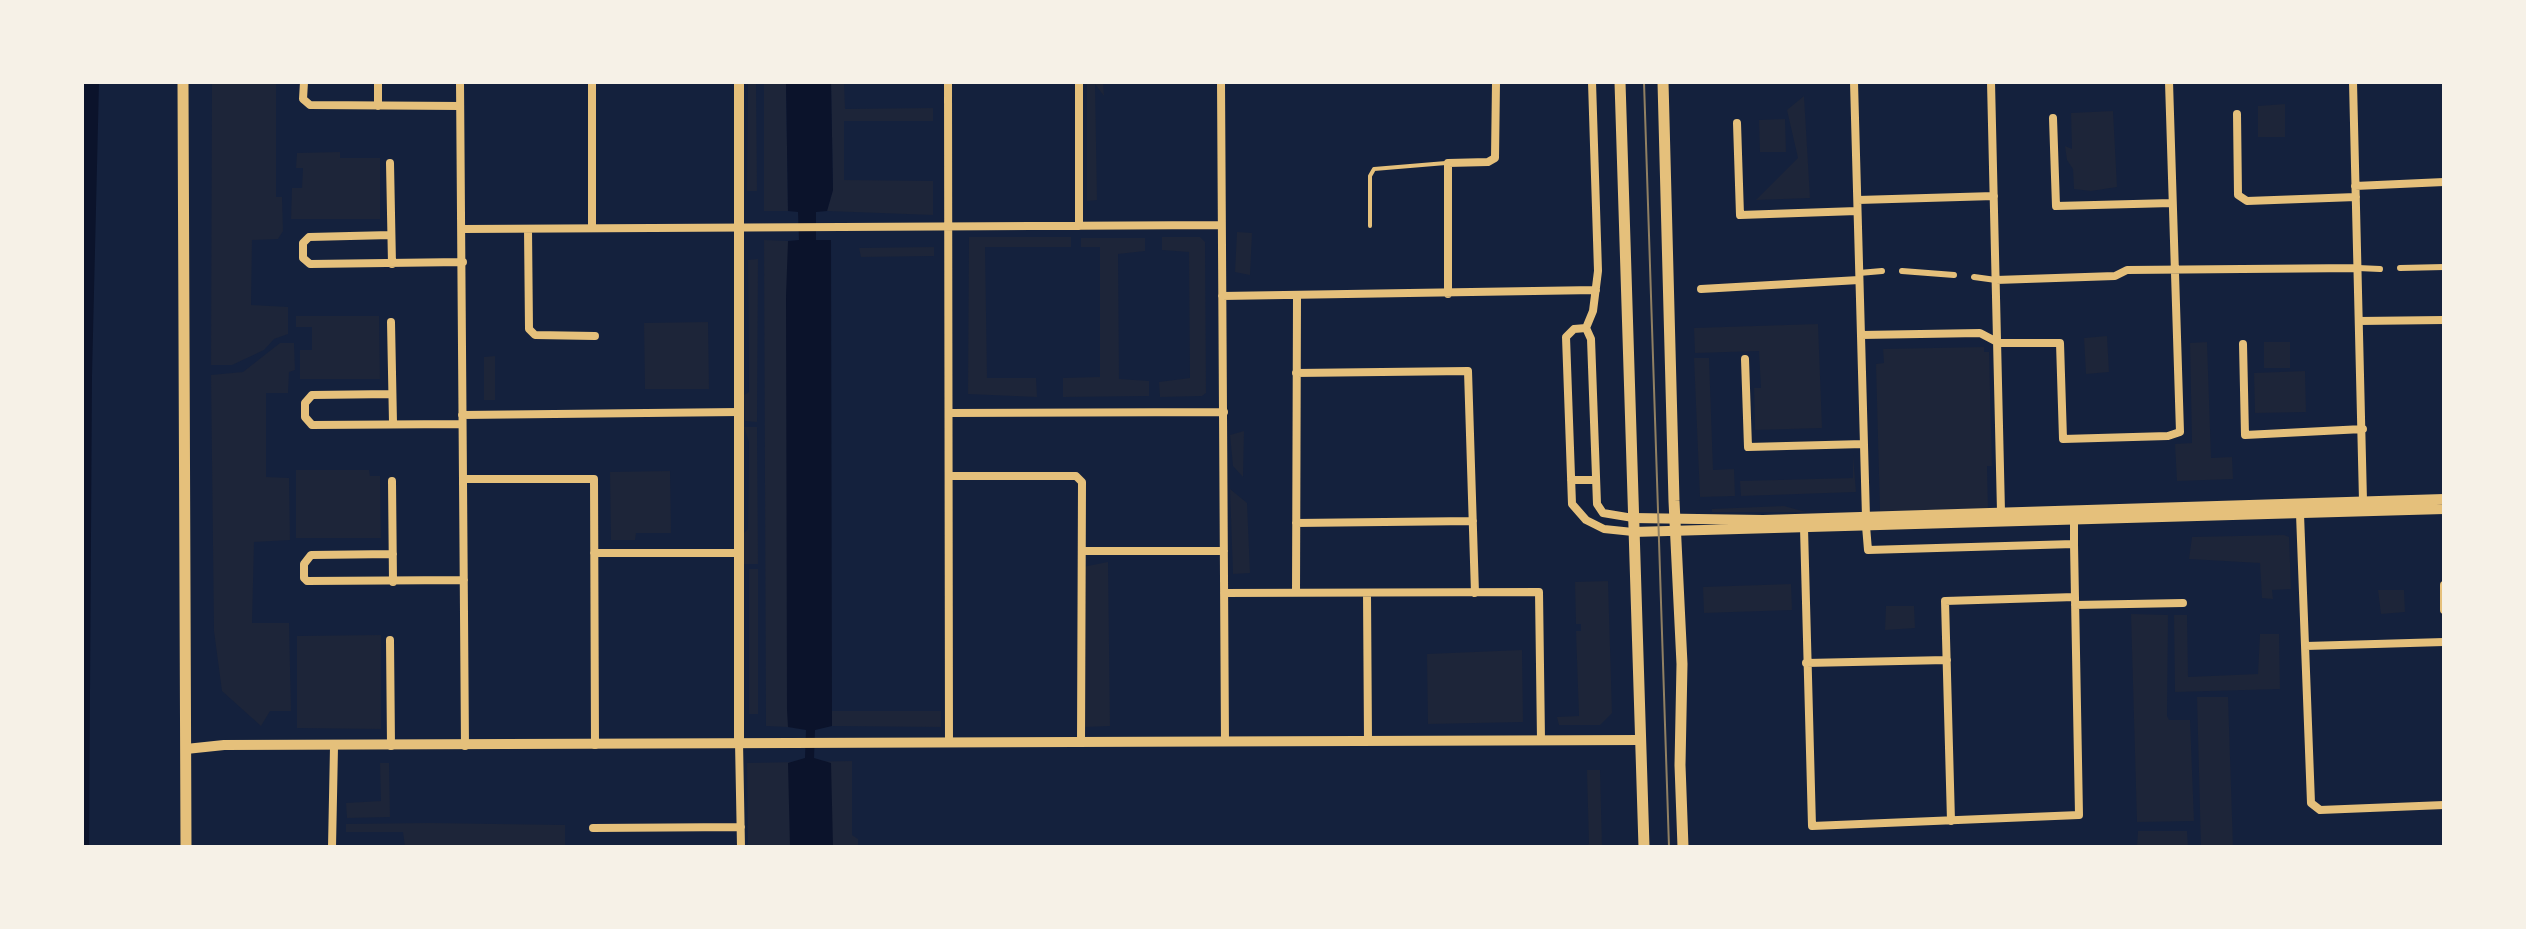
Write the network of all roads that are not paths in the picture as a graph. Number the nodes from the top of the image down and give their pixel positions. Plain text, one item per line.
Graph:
1 (183, 82) edge
2 (304, 82) edge
3 (378, 82) edge
4 (460, 82) edge
5 (592, 82) edge
6 (739, 82) edge
7 (948, 82) edge
8 (1079, 82) edge
9 (1221, 82) edge
10 (1496, 82) edge
11 (1592, 82) edge
12 (1620, 82) edge
13 (1663, 82) edge
14 (1854, 82) edge
15 (1991, 82) edge
16 (2169, 82) edge
17 (2353, 82) edge
18 (378, 106) junction
19 (460, 106) junction
20 (2237, 114) dead end
21 (2053, 118) dead end
22 (1737, 123) dead end
23 (390, 163) dead end
24 (1448, 163) junction
25 (2444, 182) edge
26 (2355, 186) junction
27 (1994, 196) junction
28 (2356, 197) junction
29 (1858, 200) junction
30 (2172, 203) junction
31 (1857, 211) junction
32 (949, 225) junction
33 (1220, 225) junction
34 (738, 226) junction
35 (1079, 226) junction
36 (1370, 226) dead end
37 (592, 227) junction
38 (463, 229) junction
39 (528, 229) junction
40 (391, 235) junction
41 (463, 262) junction
42 (392, 264) junction
43 (2444, 267) edge
44 (2358, 268) junction
45 (2400, 268) dead end
46 (2175, 269) junction
47 (2380, 269) dead end
48 (1882, 271) dead end
49 (1902, 271) dead end
50 (1954, 275) dead end
51 (1859, 276) junction
52 (1974, 277) dead end
53 (1996, 280) junction
54 (1701, 289) dead end
55 (1596, 290) junction
56 (1448, 294) junction
57 (1222, 296) junction
58 (1297, 296) junction
59 (2444, 320) edge
60 (2359, 321) junction
61 (391, 322) dead end
62 (1586, 328) junction
63 (1861, 335) junction
64 (595, 336) dead end
65 (1999, 343) junction
66 (2243, 344) dead end
67 (1745, 359) dead end
68 (1296, 373) junction
69 (392, 394) junction
70 (739, 412) junction
71 (1224, 412) junction
72 (950, 413) junction
73 (462, 419) junction
74 (393, 423) junction
75 (2363, 429) junction
76 (1864, 444) junction
77 (950, 476) junction
78 (463, 479) junction
79 (1571, 480) junction
80 (1596, 480) junction
81 (392, 481) dead end
82 (2444, 499) edge
83 (2362, 507) junction
84 (2300, 509) junction
85 (2444, 509) edge
86 (2073, 516) junction
87 (1633, 518) junction
88 (2002, 518) junction
89 (1675, 519) junction
90 (1473, 521) junction
91 (1866, 521) junction
92 (1296, 523) junction
93 (1804, 523) junction
94 (1633, 532) junction
95 (1676, 532) junction
96 (2074, 544) junction
97 (1082, 551) junction
98 (1224, 551) junction
99 (594, 553) junction
100 (740, 553) junction
101 (393, 554) junction
102 (464, 580) junction
103 (393, 582) junction
104 (2444, 585) edge
105 (1224, 593) junction
106 (1296, 593) junction
107 (1367, 593) junction
108 (1475, 593) junction
109 (2075, 601) junction
110 (2183, 603) dead end
111 (2444, 610) edge
112 (390, 640) dead end
113 (2444, 642) edge
114 (2306, 646) junction
115 (1947, 660) junction
116 (1806, 663) junction
117 (1541, 740) junction
118 (1641, 740) junction
119 (1225, 741) junction
120 (1368, 741) junction
121 (739, 742) junction
122 (1081, 742) junction
123 (949, 743) junction
124 (595, 745) junction
125 (391, 746) junction
126 (465, 746) junction
127 (334, 747) junction
128 (186, 749) junction
129 (2444, 805) edge
130 (1951, 821) junction
131 (741, 827) junction
132 (593, 828) dead end
133 (186, 847) edge
134 (332, 847) edge
135 (741, 847) edge
136 (1644, 847) edge
137 (1683, 847) edge

1 - 128 main road
2 - 18 street
3 - 18 street
4 - 19 street
5 - 37 street
6 - 34 street
7 - 32 street
8 - 35 street
9 - 33 street
10 - 24 street
11 - 55 street
12 - 87 main road
13 - 89 main road
14 - 29 street
15 - 27 street
16 - 30 street
17 - 26 street
18 - 19 street
19 - 38 street
20 - 28 street
21 - 30 street
22 - 31 street
23 - 40 street
24 - 36 lane
24 - 56 street
25 - 26 street
26 - 28 street
27 - 29 street
27 - 53 street
28 - 44 street
29 - 31 street
30 - 46 street
31 - 51 street
32 - 34 street
32 - 35 street
32 - 72 street
33 - 35 street
33 - 57 street
34 - 37 street
34 - 70 street
37 - 39 street
38 - 39 street
38 - 41 street
39 - 64 street
40 - 42 street
40 - 42 street
41 - 42 street
41 - 73 street
43 - 45 street
44 - 46 street
44 - 47 street
44 - 60 street
46 - 53 street
46 - 65 street
48 - 51 street
49 - 50 street
51 - 54 street
51 - 63 street
52 - 53 street
53 - 65 street
55 - 56 street
55 - 62 street
56 - 58 street
57 - 58 street
57 - 71 street
58 - 68 street
59 - 60 street
60 - 75 street
61 - 69 street
62 - 79 street
62 - 80 street
63 - 65 street
63 - 76 street
65 - 88 street
66 - 75 street
67 - 76 street
68 - 90 street
68 - 92 street
69 - 74 street
69 - 74 street
70 - 73 street
70 - 100 street
71 - 72 street
71 - 98 street
72 - 77 street
73 - 74 street
73 - 78 street
75 - 83 street
76 - 91 street
77 - 97 street
77 - 123 street
78 - 99 street
78 - 102 street
79 - 80 street
79 - 94 street
80 - 87 street
81 - 101 street
82 - 83 street
83 - 84 street
83 - 85 street
84 - 86 street
84 - 114 street
86 - 88 street
86 - 96 street
87 - 89 street
87 - 94 main road
88 - 91 street
89 - 93 street
89 - 95 main road
90 - 92 street
90 - 108 street
91 - 93 street
91 - 96 street
92 - 106 street
93 - 95 street
93 - 116 street
94 - 95 street
94 - 118 main road
95 - 137 main road
96 - 109 street
97 - 98 street
97 - 122 street
98 - 105 street
99 - 100 street
99 - 124 street
100 - 121 street
101 - 103 street
101 - 103 street
102 - 103 street
102 - 126 street
104 - 111 street
105 - 106 street
105 - 119 street
106 - 107 street
107 - 108 street
107 - 120 street
108 - 117 street
109 - 110 street
109 - 115 street
109 - 130 street
112 - 125 street
113 - 114 street
114 - 129 street
115 - 116 street
115 - 130 street
116 - 130 street
117 - 118 street
117 - 120 street
118 - 136 main road
119 - 120 street
119 - 122 street
121 - 123 street
121 - 124 street
121 - 131 street
122 - 123 street
124 - 126 street
125 - 126 street
125 - 127 street
127 - 128 street
127 - 134 street
128 - 133 main road
131 - 132 street
131 - 135 street

